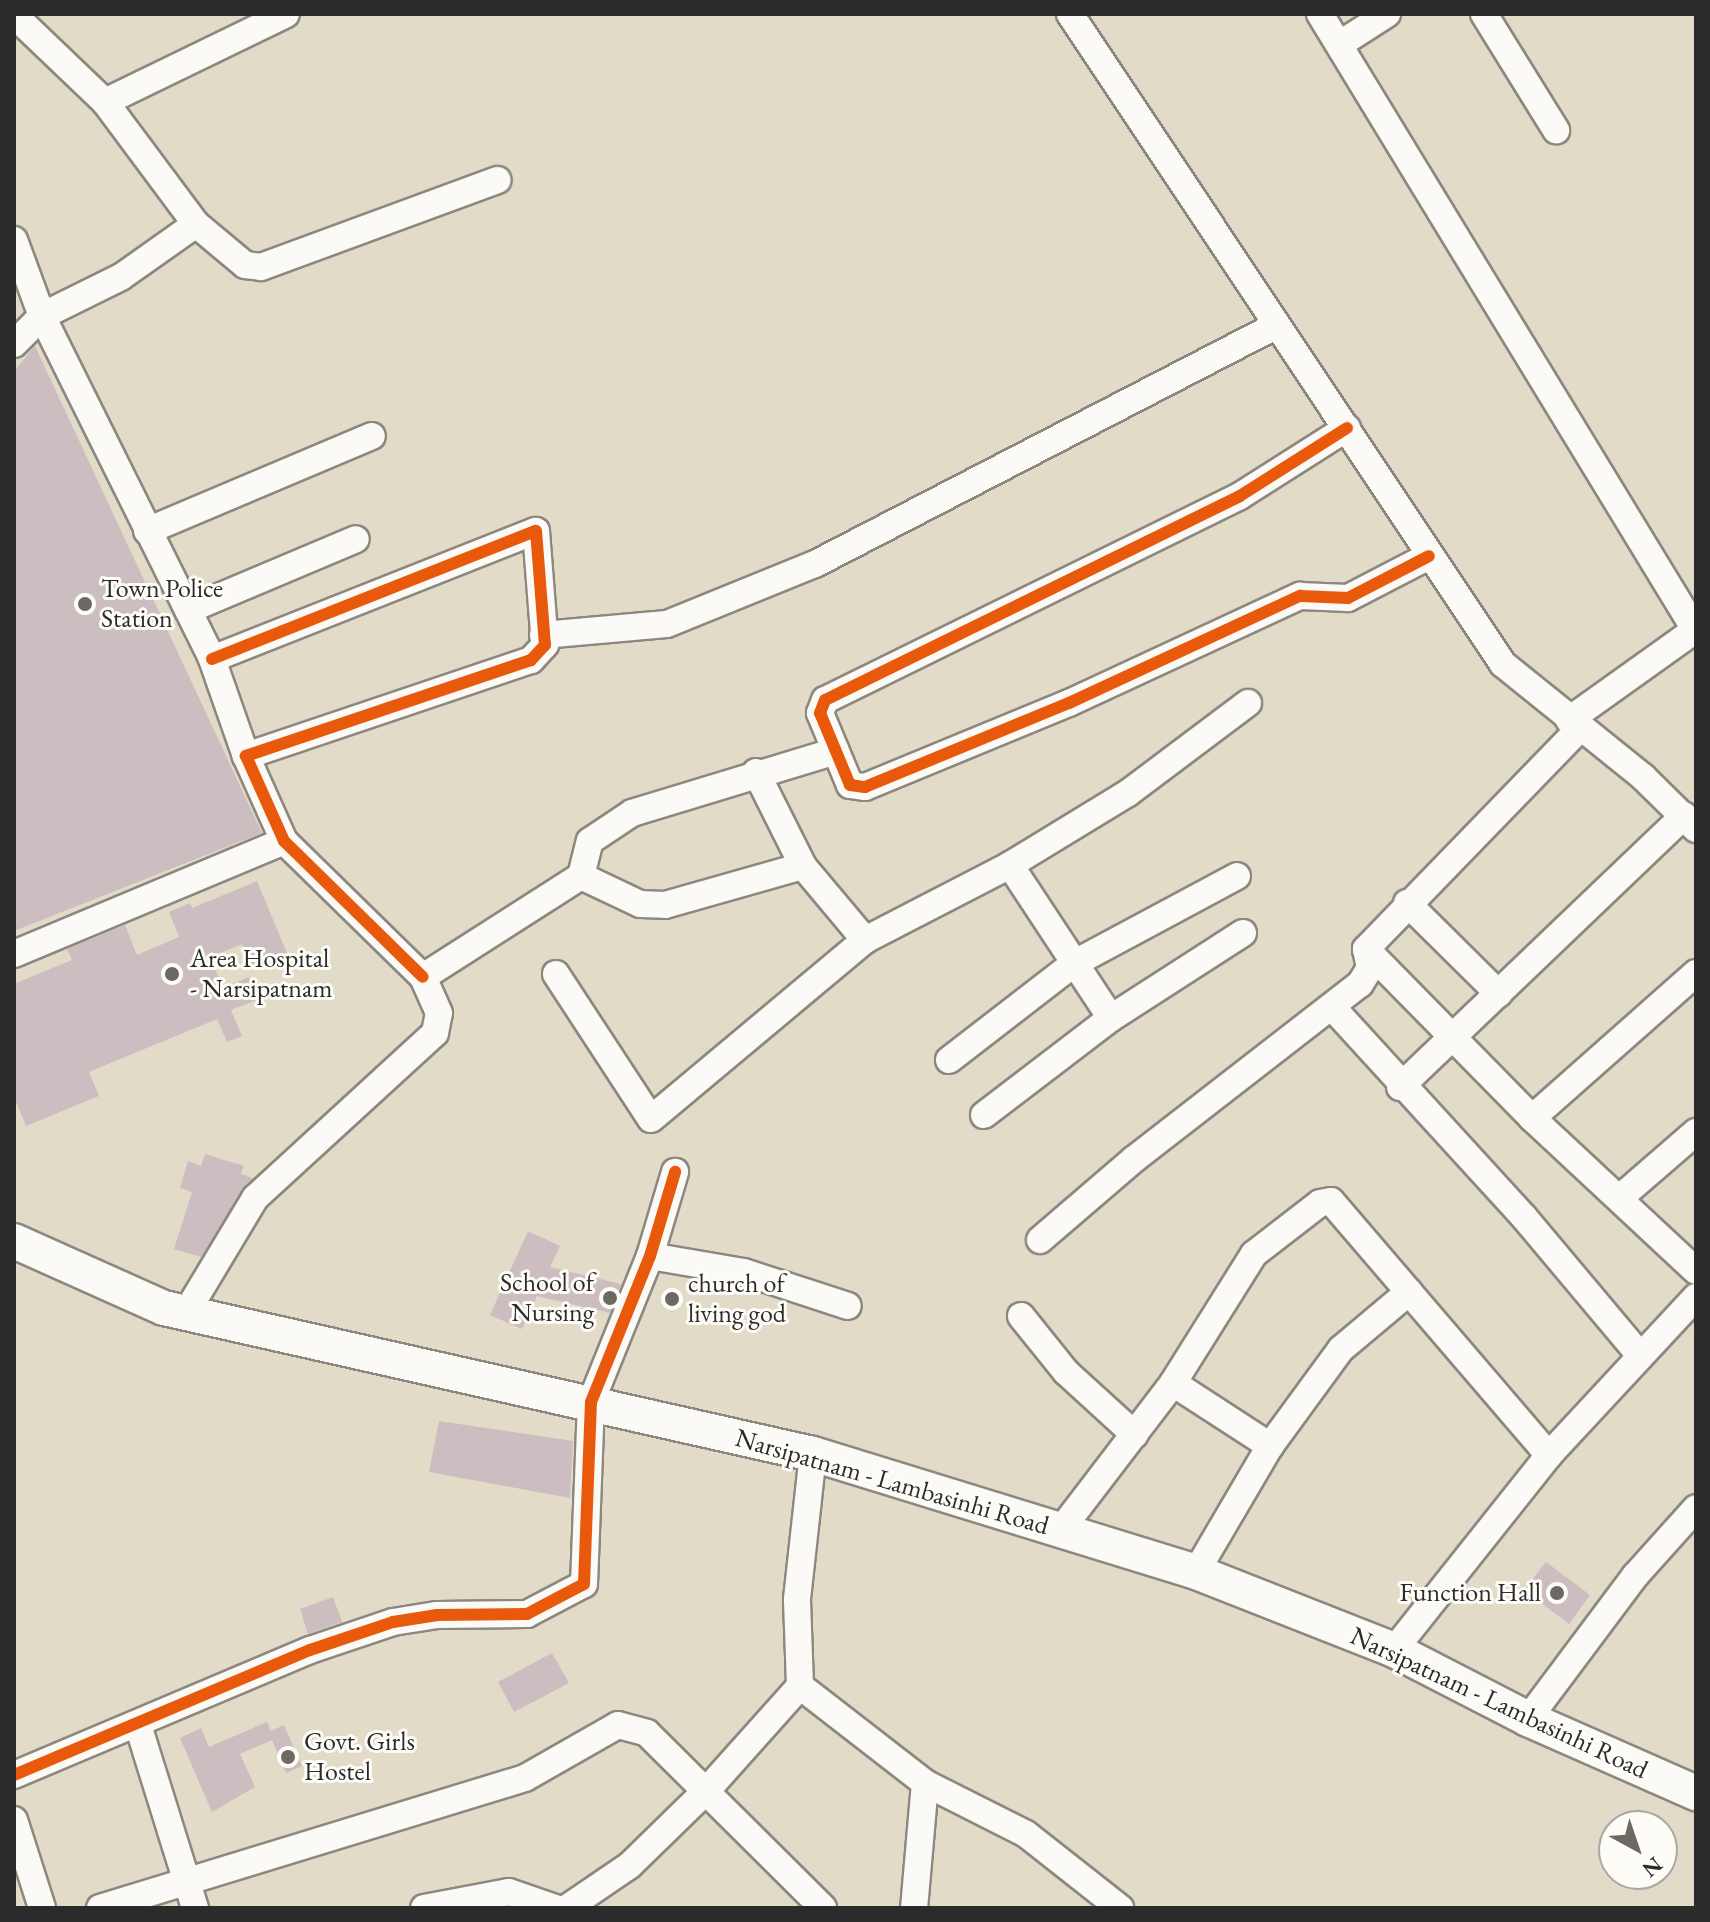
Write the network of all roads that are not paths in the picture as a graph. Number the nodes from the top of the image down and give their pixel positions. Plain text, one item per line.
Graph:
1 (286, 14) edge
2 (1070, 14) edge
3 (1320, 14) edge
4 (1387, 14) edge
5 (1484, 14) edge
6 (14, 15) edge
7 (1340, 44) junction
8 (105, 102) junction
9 (1556, 130) dead end
10 (497, 180) dead end
11 (196, 224) junction
12 (14, 240) edge
13 (42, 316) junction
14 (1277, 325) junction
15 (14, 344) edge
16 (1347, 428) junction
17 (372, 436) dead end
18 (147, 531) junction
19 (356, 539) dead end
20 (1429, 556) junction
21 (188, 610) junction
22 (1696, 630) edge
23 (543, 635) junction
24 (212, 659) junction
25 (1248, 703) dead end
26 (1574, 724) junction
27 (836, 751) junction
28 (246, 756) junction
29 (756, 772) junction
30 (1690, 822) edge
31 (284, 841) junction
32 (1010, 865) junction
33 (803, 866) junction
34 (581, 876) junction
35 (1237, 876) dead end
36 (1407, 903) junction
37 (1243, 933) dead end
38 (865, 940) junction
39 (1366, 949) junction
40 (14, 954) edge
41 (1073, 964) junction
42 (1696, 973) edge
43 (556, 974) dead end
44 (423, 977) junction
45 (1499, 994) junction
46 (1333, 1008) junction
47 (1111, 1018) junction
48 (1453, 1038) junction
49 (949, 1060) dead end
50 (1400, 1087) junction
51 (984, 1115) dead end
52 (1532, 1118) junction
53 (1696, 1132) edge
54 (675, 1172) dead end
55 (1622, 1196) junction
56 (1040, 1240) dead end
57 (14, 1241) edge
58 (650, 1256) junction
59 (1696, 1271) edge
60 (1409, 1292) junction
61 (1696, 1297) edge
62 (848, 1306) dead end
63 (186, 1313) junction
64 (1021, 1316) dead end
65 (1640, 1355) junction
66 (1173, 1383) junction
67 (591, 1402) junction
68 (1135, 1435) junction
69 (1270, 1446) junction
70 (813, 1454) junction
71 (1549, 1455) junction
72 (1696, 1508) edge
73 (1060, 1531) junction
74 (1196, 1572) junction
75 (1394, 1650) junction
76 (800, 1686) junction
77 (1528, 1719) junction
78 (138, 1725) junction
79 (14, 1775) edge
80 (925, 1783) junction
81 (708, 1789) junction
82 (1696, 1793) edge
83 (14, 1820) edge
84 (19, 1863) edge
85 (190, 1896) edge
86 (42, 1908) edge
87 (100, 1908) edge
88 (424, 1908) edge
89 (555, 1908) edge
90 (567, 1908) edge
91 (823, 1908) edge
92 (914, 1908) edge
93 (1120, 1908) edge

1 - 8 street
2 - 14 street
3 - 7 street
4 - 7 street
5 - 9 street
6 - 8 street
7 - 22 street
8 - 11 street
10 - 11 street
11 - 13 street
12 - 13 street
13 - 15 street
13 - 18 street
14 - 16 street
14 - 23 street
16 - 20 street
16 - 27 street
17 - 18 street
18 - 21 street
19 - 21 street
20 - 26 street
20 - 27 street
21 - 24 street
22 - 26 street
23 - 24 street
23 - 28 street
24 - 28 street
25 - 32 street
26 - 30 street
26 - 36 street
27 - 29 street
28 - 31 street
29 - 33 street
29 - 34 street
30 - 45 street
31 - 40 street
31 - 44 street
32 - 38 street
32 - 41 street
33 - 34 street
33 - 38 street
34 - 44 street
35 - 41 street
36 - 39 street
36 - 45 street
37 - 47 street
38 - 43 street
39 - 46 street
39 - 48 street
41 - 47 street
41 - 49 street
42 - 52 street
44 - 63 street
45 - 48 street
46 - 50 street
46 - 56 street
47 - 51 street
48 - 50 street
48 - 52 street
50 - 65 street
52 - 55 street
53 - 55 street
54 - 58 street
55 - 59 street
57 - 63 main road, Narsipatnam - Lambasinhi Road
58 - 62 street
58 - 67 street
60 - 66 street
60 - 69 street
60 - 71 street
61 - 65 street
63 - 67 main road, Narsipatnam - Lambasinhi Road
64 - 68 street
65 - 71 street
66 - 68 street
66 - 69 street
67 - 70 main road, Narsipatnam - Lambasinhi Road
67 - 78 street
68 - 73 street
69 - 74 street
70 - 73 main road, Narsipatnam - Lambasinhi Road
70 - 76 street
71 - 75 street
72 - 77 street
73 - 74 main road, Narsipatnam - Lambasinhi Road
74 - 75 main road, Narsipatnam - Lambasinhi Road
75 - 77 main road, Narsipatnam - Lambasinhi Road
76 - 80 street
76 - 81 street
77 - 82 main road, Narsipatnam - Lambasinhi Road
78 - 79 street
78 - 85 street
80 - 92 street
80 - 93 street
81 - 85 street
81 - 90 street
81 - 91 street
83 - 84 street
84 - 86 street
85 - 87 street
88 - 89 street

